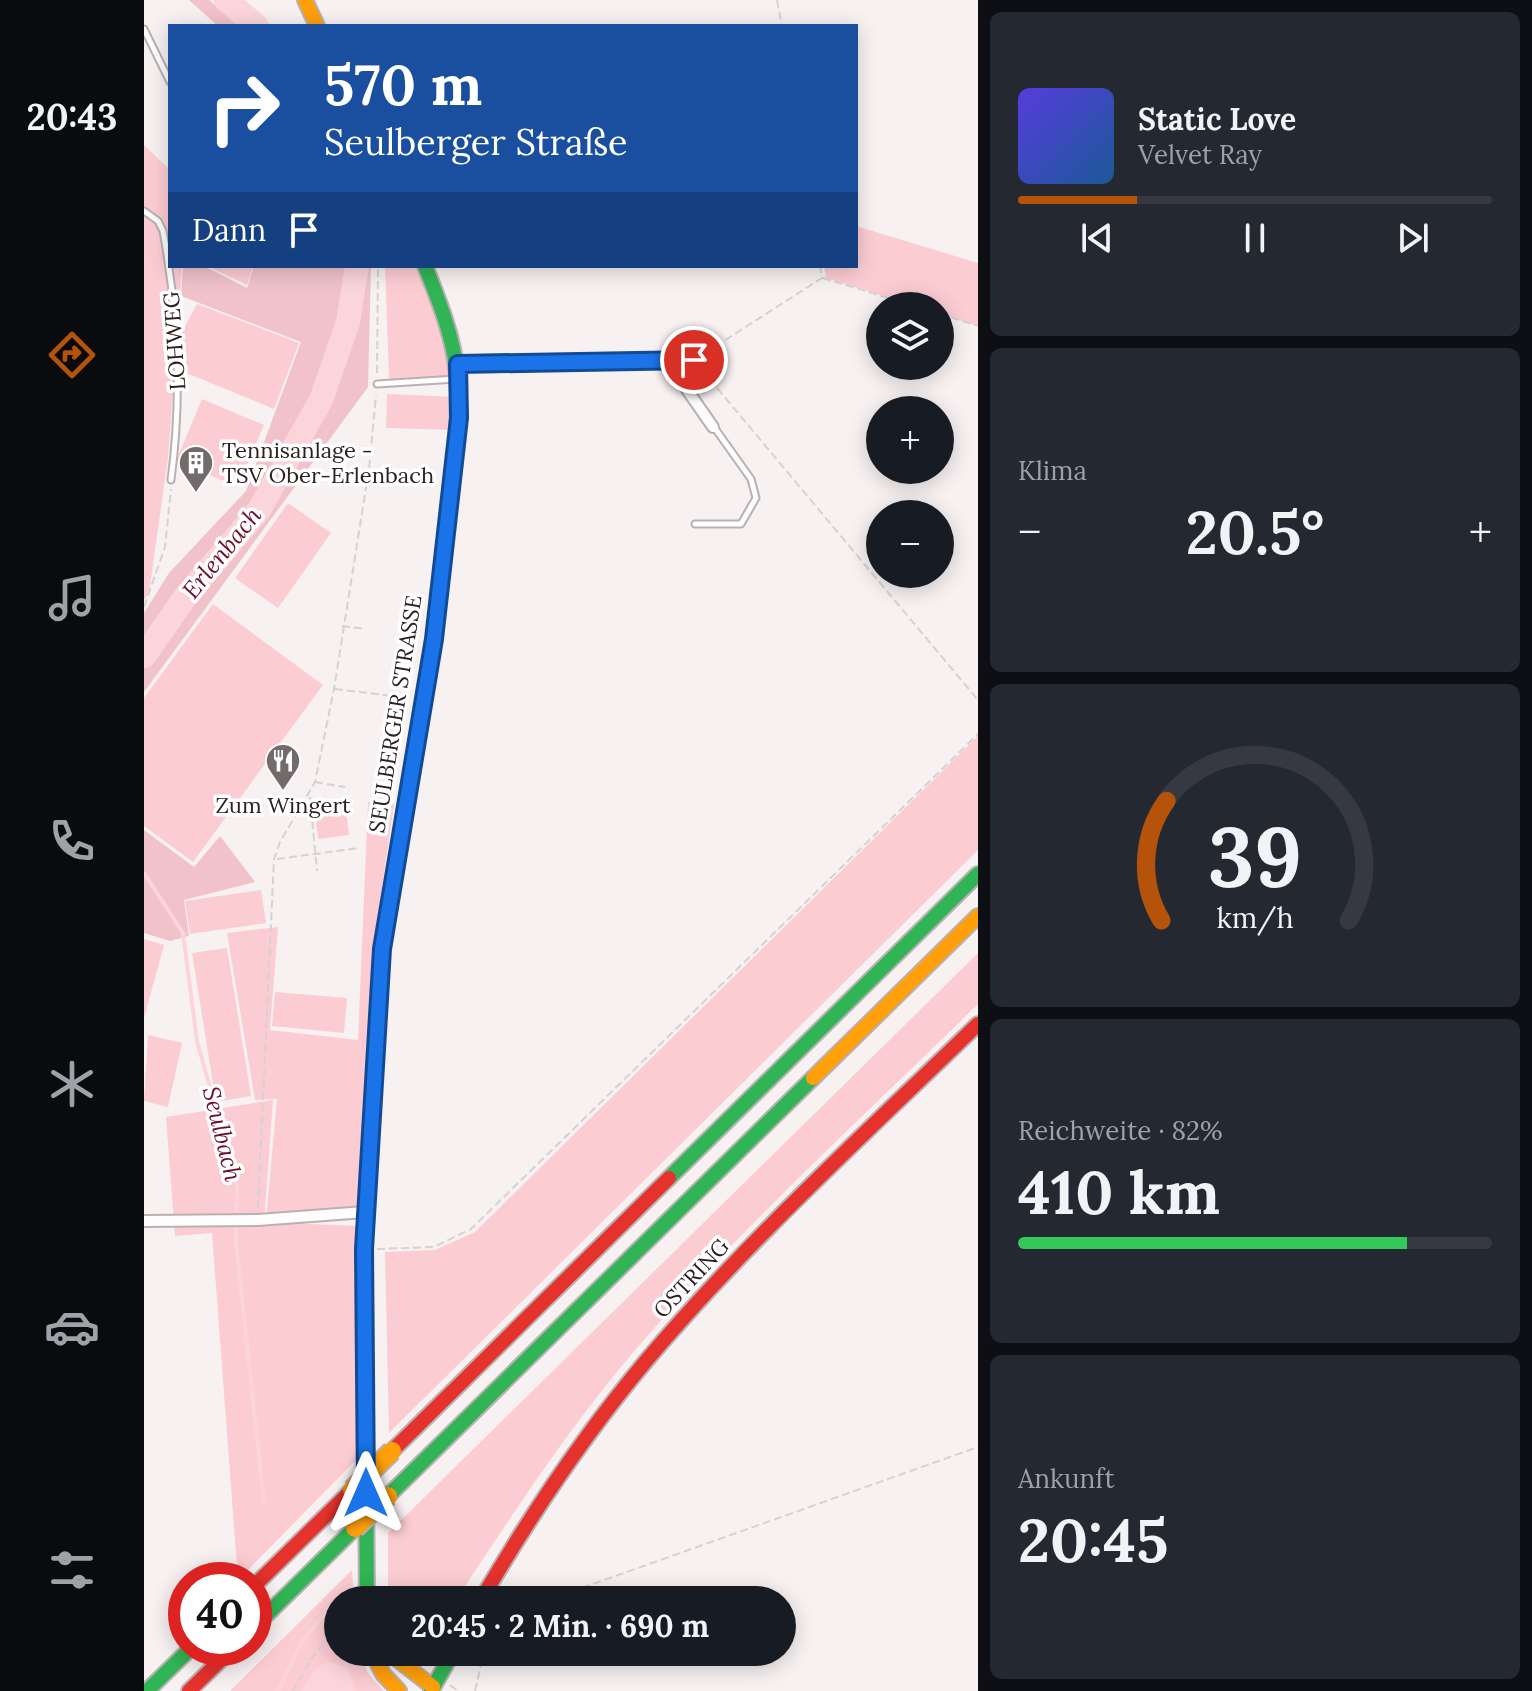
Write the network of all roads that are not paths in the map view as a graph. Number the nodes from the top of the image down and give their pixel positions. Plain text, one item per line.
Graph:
1 (305, 0) edge
2 (316, 24) edge
3 (144, 29) edge
4 (168, 78) edge
5 (144, 211) edge
6 (168, 267) edge
7 (168, 268) edge
8 (426, 268) edge
9 (694, 360) road end
10 (667, 361) junction
11 (458, 371) junction
12 (377, 384) road end
13 (713, 427) joint
14 (171, 480) road end
15 (695, 524) dead end
16 (978, 874) edge
17 (978, 916) edge
18 (978, 1024) edge
19 (365, 1212) junction
20 (144, 1221) edge
21 (272, 1568) edge
22 (367, 1586) edge
23 (489, 1586) edge
24 (272, 1609) edge
25 (173, 1666) edge
26 (215, 1666) edge
27 (379, 1666) edge
28 (405, 1666) edge
29 (445, 1666) edge
30 (432, 1689) edge
31 (147, 1691) edge
32 (189, 1691) edge
33 (399, 1691) edge

1 - 2 main road
3 - 4 lane
5 - 6 lane, LOHWEG
7 - 14 lane, LOHWEG
8 - 11 main road, SEULBERGER STRASSE
9 - 10 street
10 - 11 street
10 - 13 street
11 - 12 lane
11 - 19 main road, SEULBERGER STRASSE
13 - 15 lane
16 - 21 main road, bridge
17 - 24 main road, bridge
18 - 23 main road, OSTRING
19 - 20 street
19 - 22 main road, SEULBERGER STRASSE
25 - 31 main road
26 - 32 main road
27 - 33 main road
28 - 30 main road
29 - 30 main road

